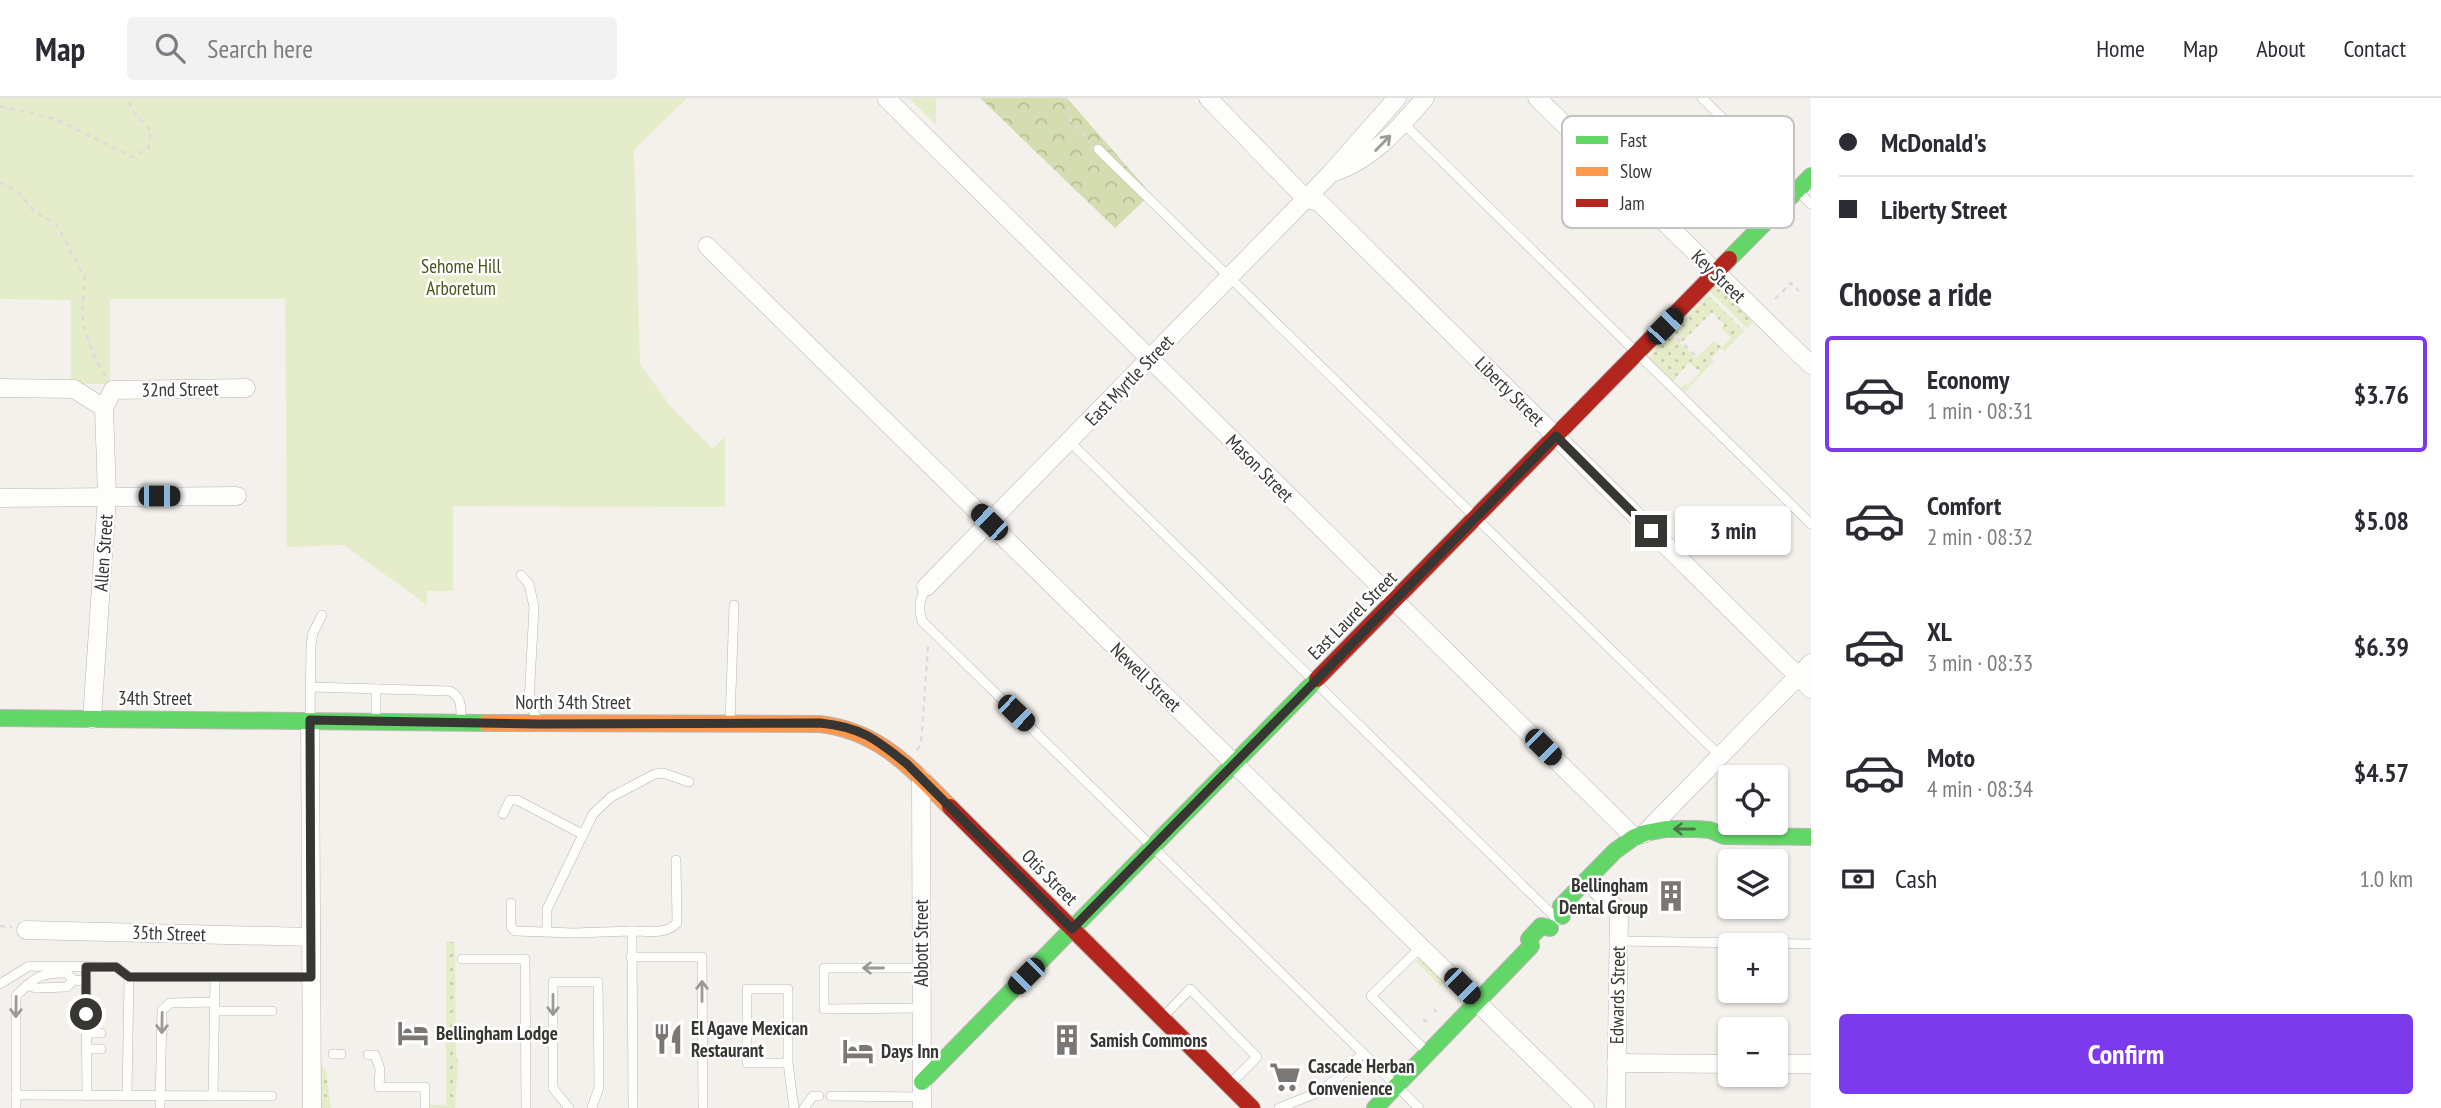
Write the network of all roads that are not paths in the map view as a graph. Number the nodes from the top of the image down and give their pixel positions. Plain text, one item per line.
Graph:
1 (886, 98) edge
2 (1208, 98) edge
3 (1424, 98) edge
4 (1537, 98) edge
5 (1702, 98) edge
6 (1389, 101) edge
7 (1720, 116) edge
8 (1562, 122) edge
9 (1403, 123) junction
10 (1098, 149) road end
11 (1331, 173) junction
12 (1811, 176) edge
13 (1794, 188) edge
14 (1797, 191) junction
15 (1794, 194) edge
16 (1306, 199) junction
17 (1811, 204) edge
18 (1670, 228) edge
19 (1760, 228) edge
20 (707, 246) dead end
21 (1716, 273) junction
22 (1229, 277) junction
23 (1637, 353) junction
24 (1149, 359) junction
25 (1811, 365) edge
26 (0, 387) edge
27 (246, 388) dead end
28 (113, 390) joint
29 (104, 408) junction
30 (1556, 436) junction
31 (1069, 441) junction
32 (107, 496) junction
33 (237, 496) dead end
34 (0, 498) edge
35 (1476, 518) junction
36 (989, 522) junction
37 (1811, 524) edge
38 (521, 575) dead end
39 (926, 586) joint
40 (1395, 601) junction
41 (734, 605) dead end
42 (322, 615) dead end
43 (1811, 663) edge
44 (1315, 682) junction
45 (1805, 682) edge
46 (311, 687) junction
47 (376, 689) junction
48 (0, 718) edge
49 (92, 719) junction
50 (310, 720) junction
51 (376, 721) junction
52 (462, 722) junction
53 (730, 723) junction
54 (540, 724) junction
55 (835, 725) joint
56 (1720, 756) junction
57 (1235, 764) junction
58 (921, 778) junction
59 (689, 782) dead end
60 (503, 814) dead end
61 (582, 834) junction
62 (1811, 837) edge
63 (1638, 841) junction
64 (1153, 847) junction
65 (676, 860) dead end
66 (1597, 890) junction
67 (511, 903) dead end
68 (1557, 921) junction
69 (1072, 929) junction
70 (26, 930) dead end
71 (547, 930) junction
72 (632, 931) junction
73 (311, 937) junction
74 (1618, 941) junction
75 (1811, 944) edge
76 (1421, 947) junction
77 (631, 957) junction
78 (462, 959) dead end
79 (86, 967) junction
80 (921, 968) junction
81 (129, 977) junction
82 (311, 977) junction
83 (215, 978) junction
84 (73, 980) junction
85 (86, 981) junction
86 (0, 985) edge
87 (27, 985) junction
88 (1477, 1002) junction
89 (215, 1006) junction
90 (922, 1008) junction
91 (272, 1011) dead end
92 (86, 1014) junction
93 (101, 1014) dead end
94 (1162, 1018) junction
95 (86, 1033) junction
96 (101, 1033) dead end
97 (86, 1049) junction
98 (101, 1049) dead end
99 (1363, 1053) junction
100 (1429, 1053) junction
101 (368, 1055) dead end
102 (788, 1063) junction
103 (1616, 1063) junction
104 (1718, 1064) edge
105 (1788, 1064) edge
106 (1811, 1064) edge
107 (1229, 1085) junction
108 (1397, 1086) junction
109 (16, 1095) junction
110 (87, 1096) junction
111 (127, 1096) junction
112 (160, 1096) junction
113 (213, 1096) junction
114 (272, 1096) dead end
115 (819, 1096) dead end
116 (831, 1096) dead end
117 (922, 1096) edge
118 (16, 1108) edge
119 (160, 1108) edge
120 (312, 1108) edge
121 (425, 1108) edge
122 (526, 1108) edge
123 (569, 1108) edge
124 (592, 1108) edge
125 (633, 1108) edge
126 (703, 1108) edge
127 (794, 1108) edge
128 (804, 1108) edge
129 (1252, 1108) edge
130 (1279, 1108) edge
131 (1375, 1108) edge
132 (1419, 1108) edge
133 (1585, 1108) edge
134 (1616, 1108) edge

1 - 24 street, Mason Street
2 - 16 street, Liberty Street
3 - 9 street, East Myrtle Street
4 - 8 street, Key Street
5 - 7 lane
6 - 11 street, East Myrtle Street
11 -> 9 street, East Myrtle Street
9 - 23 lane
10 - 22 lane
11 - 16 street, East Myrtle Street
12 - 14 street, East Laurel Street
13 - 14 lane
14 - 15 street, East Laurel Street
14 - 17 lane
16 - 22 street, East Myrtle Street
16 - 30 street, Liberty Street
18 - 21 street, Key Street
19 - 21 street, East Laurel Street
20 - 36 street, Newell Street
21 - 23 street, East Laurel Street
21 - 25 street, Key Street
22 - 24 street, East Myrtle Street
22 - 35 lane
23 - 30 street, East Laurel Street
23 - 37 lane
24 - 31 street, East Myrtle Street
24 - 40 street, Mason Street
26 - 29 street
27 - 28 street, 32nd Street
28 - 29 street, Allen Street
29 - 32 street, Allen Street
30 - 35 street, East Laurel Street
30 - 45 street, Liberty Street
31 - 36 street, East Myrtle Street
31 - 44 lane
32 - 33 street
32 - 34 street
32 - 49 street, Allen Street
35 - 40 street, East Laurel Street
35 - 56 lane
36 - 39 street, East Myrtle Street
36 - 57 street, Newell Street
38 - 54 lane
39 - 64 lane
40 - 44 street, East Laurel Street
40 - 63 street, Mason Street
41 - 53 lane
42 - 46 lane
43 - 45 street
44 - 57 street, East Laurel Street
44 - 68 lane
45 - 56 street
46 - 47 lane
46 - 50 lane
47 - 51 lane
47 - 52 lane
48 - 49 street, 34th Street
49 - 50 street, 34th Street
50 - 51 street, North 34th Street
50 - 73 street
51 - 52 street, North 34th Street
52 - 54 street, North 34th Street
53 - 54 street, North 34th Street
53 - 55 street, North 34th Street
55 - 58 street, Otis Street
56 - 63 street
57 - 64 street, East Laurel Street
57 - 76 street, Newell Street
58 - 69 street, Otis Street
58 - 80 street, Abbott Street
59 - 61 lane
60 - 61 lane
61 - 71 lane
62 - 63 street
63 - 66 street
63 - 68 street
64 - 69 street, East Laurel Street
64 - 99 lane
65 - 72 lane
66 - 68 street
66 - 74 street, Edwards Street
67 - 71 lane
68 - 88 street
69 - 94 street, Otis Street
69 - 117 street, East Laurel Street
70 - 73 street, 35th Street
71 - 72 lane
72 - 77 lane
73 - 82 street
74 - 75 lane
74 - 103 street, Edwards Street
76 - 88 street, Newell Street
76 - 100 lane
77 - 125 lane
126 -> 77 lane
78 - 122 lane
79 - 81 lane
79 - 85 lane
79 - 86 lane
80 - 90 street, Abbott Street
80 -> 90 lane
81 - 83 lane
81 - 111 lane
82 - 83 lane
82 - 120 street
83 - 89 lane
84 - 85 lane
84 - 87 lane
84 - 87 lane
85 - 92 lane
87 -> 109 lane
88 - 100 street
88 - 133 street, Newell Street
89 - 91 lane
89 -> 112 lane
89 - 113 lane
90 - 117 street, Abbott Street
92 - 93 lane
92 - 95 lane
94 - 107 street, Otis Street
94 - 107 lane
95 - 96 lane
95 - 97 lane
97 - 98 lane
97 - 110 lane
99 - 108 lane
99 - 130 lane
100 - 108 street
101 - 121 lane
102 - 102 lane
102 - 127 lane
103 - 104 street
103 - 134 street, Edwards Street
105 - 106 street
107 - 129 street, Otis Street
108 - 131 street
108 - 132 lane
109 - 110 lane
109 - 118 lane
110 - 111 lane
111 - 112 lane
112 - 113 lane
112 - 119 lane
113 - 114 lane
115 - 128 lane
116 - 117 lane
124 -> 123 lane

